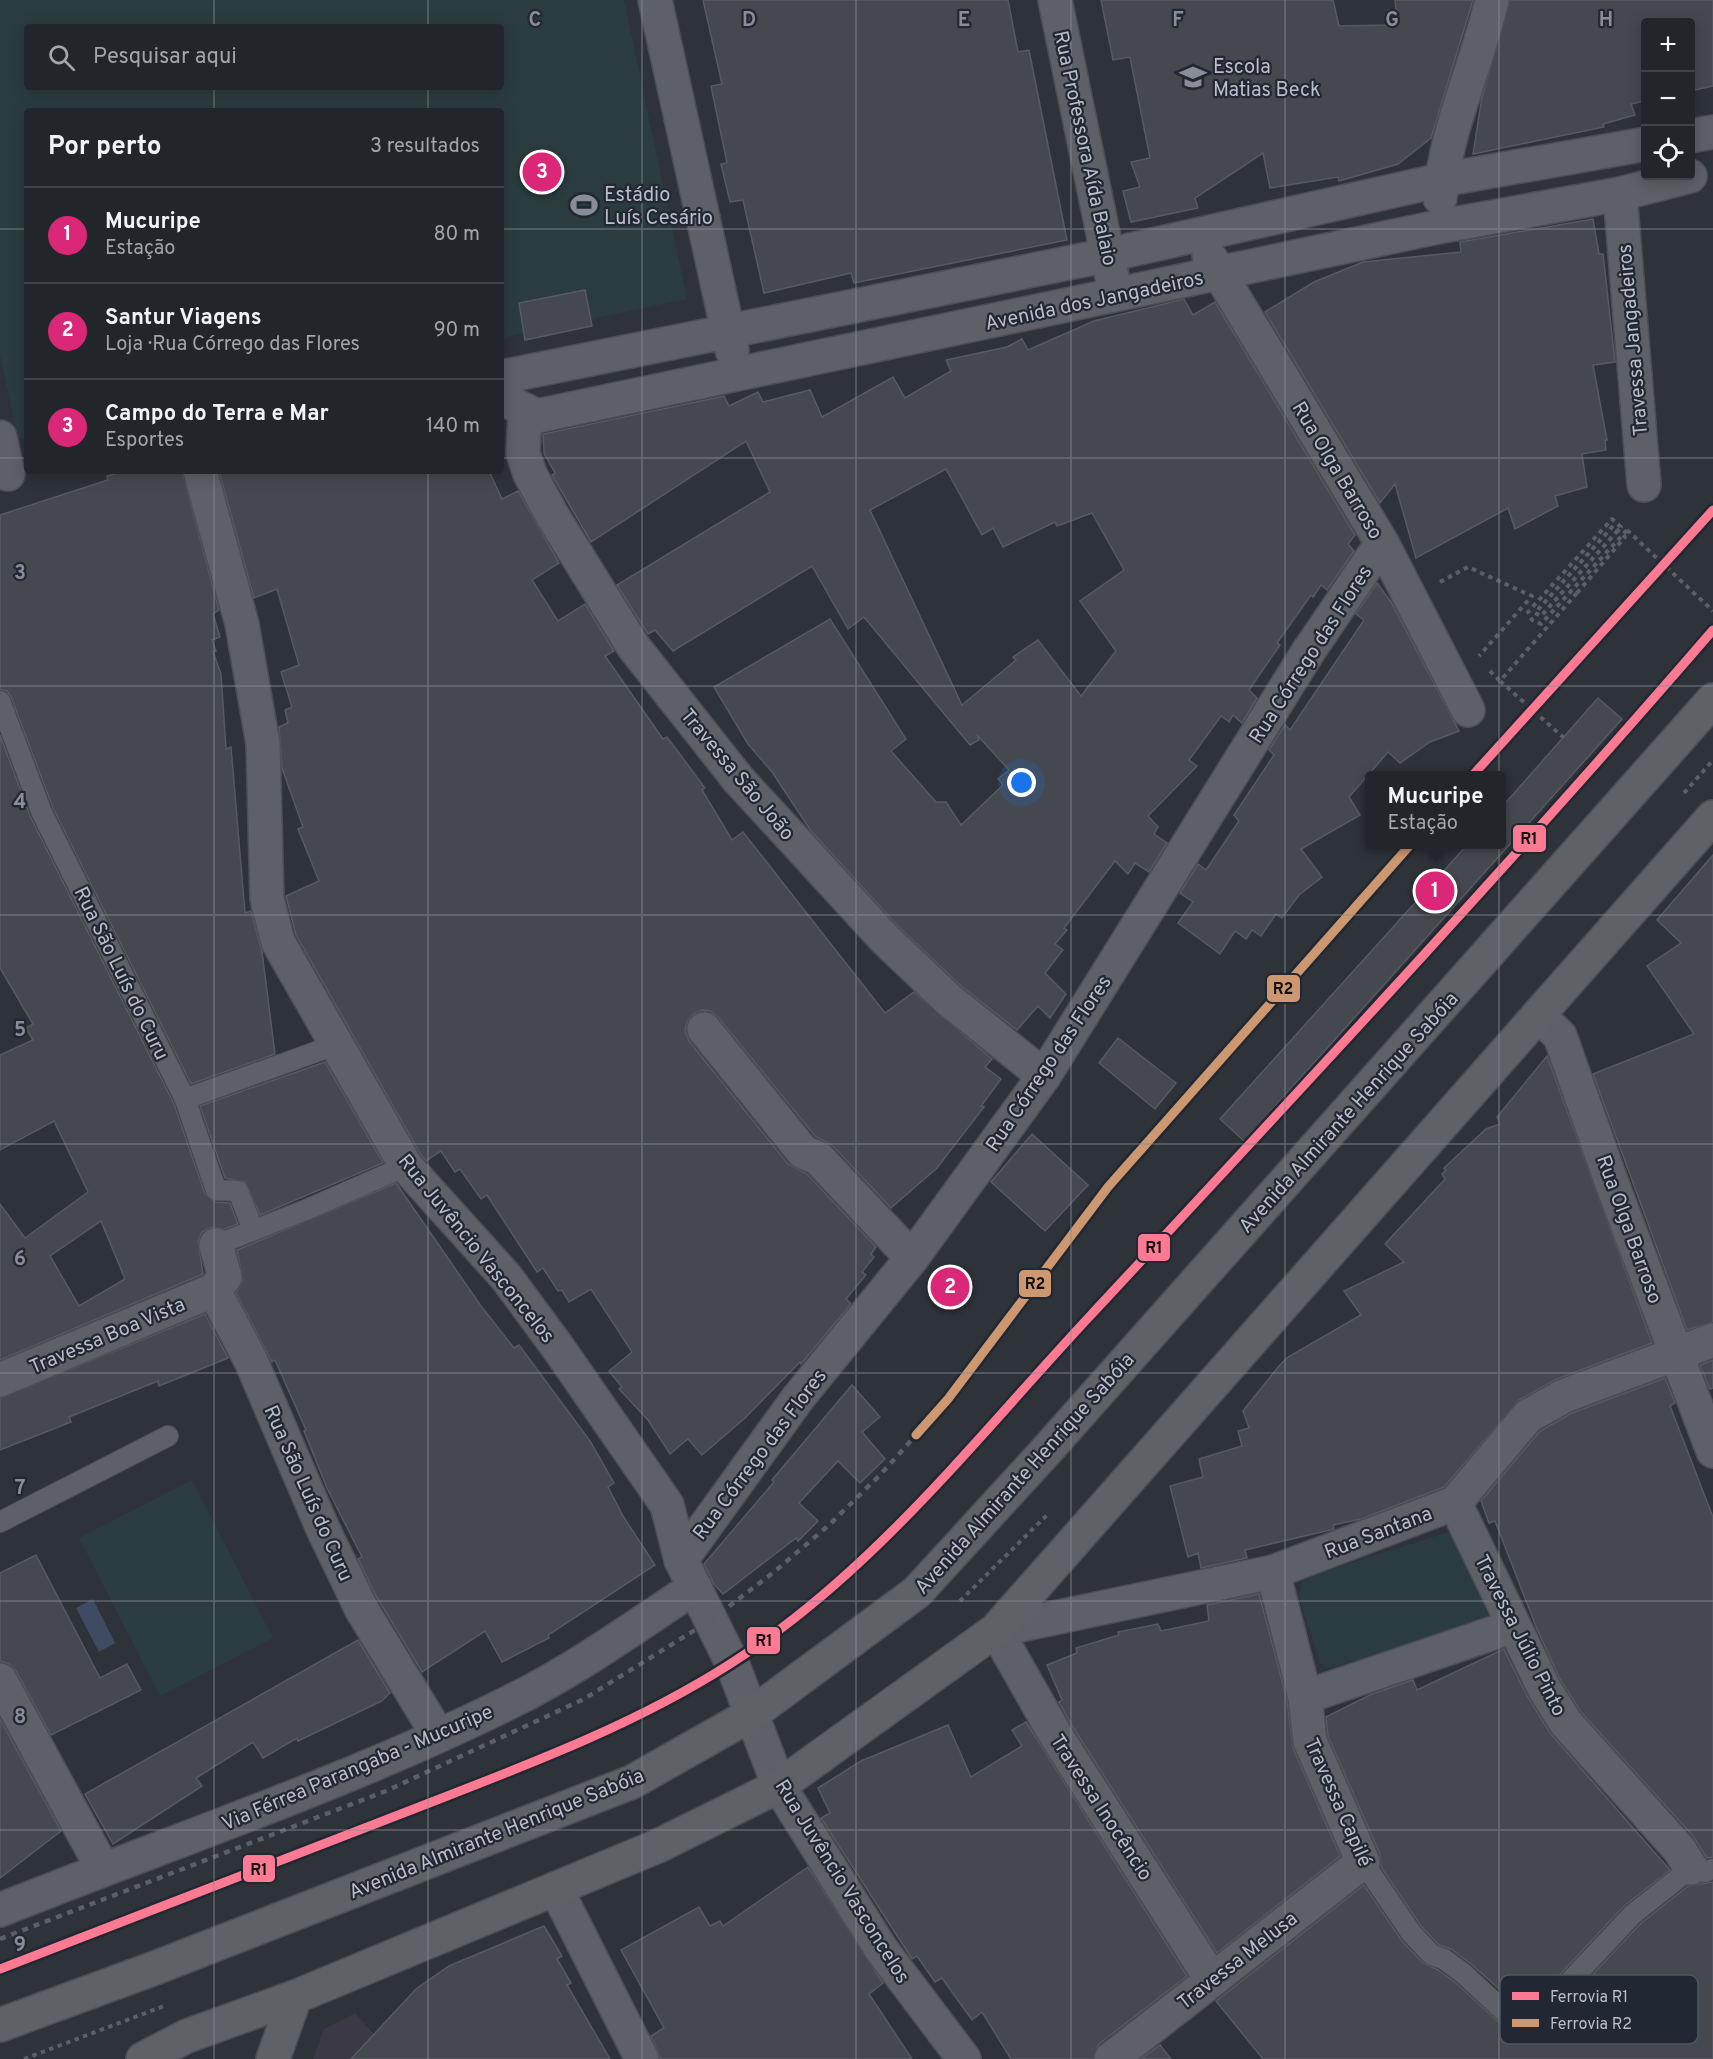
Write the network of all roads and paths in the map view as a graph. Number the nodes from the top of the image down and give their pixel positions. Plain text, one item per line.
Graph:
1 (656, 0) edge
2 (1055, 0) edge
3 (1492, 0) edge
4 (1713, 132) edge
5 (1695, 135) edge
6 (1641, 145) edge
7 (1713, 169) edge
8 (1695, 174) edge
9 (1441, 180) junction
10 (1672, 180) edge
11 (1620, 194) junction
12 (1438, 227) junction
13 (1196, 236) junction
14 (1108, 255) junction
15 (1221, 274) junction
16 (1116, 296) junction
17 (728, 330) junction
18 (738, 374) junction
19 (504, 376) edge
20 (513, 404) edge
21 (0, 436) edge
22 (12, 473) edge
23 (201, 474) edge
24 (1644, 485) dead end
25 (1382, 543) junction
26 (1411, 599) junction
27 (1713, 611) edge
28 (1477, 659) dead end
29 (1484, 666) dead end
30 (1500, 681) junction
31 (1713, 700) edge
32 (0, 701) edge
33 (1468, 710) dead end
34 (1564, 738) dead end
35 (1711, 822) edge
36 (1538, 1015) junction
37 (704, 1029) dead end
38 (338, 1044) junction
39 (1044, 1076) junction
40 (185, 1099) junction
41 (406, 1166) junction
42 (253, 1229) junction
43 (216, 1245) joint
44 (912, 1258) junction
45 (214, 1290) junction
46 (1713, 1340) edge
47 (1676, 1353) junction
48 (0, 1380) edge
49 (168, 1436) dead end
50 (1713, 1451) edge
51 (1455, 1503) junction
52 (1052, 1510) dead end
53 (0, 1522) edge
54 (1273, 1572) junction
55 (688, 1574) junction
56 (952, 1610) dead end
57 (1514, 1626) junction
58 (996, 1630) junction
59 (0, 1680) edge
60 (1305, 1697) junction
61 (752, 1714) junction
62 (438, 1735) junction
63 (779, 1786) junction
64 (1363, 1862) junction
65 (1702, 1868) edge
66 (103, 1869) junction
67 (556, 1889) junction
68 (0, 1910) edge
69 (1576, 1975) edge
70 (1212, 1980) junction
71 (295, 1996) junction
72 (167, 2004) dead end
73 (1500, 2008) edge
74 (0, 2025) edge
75 (24, 2059) edge
76 (143, 2059) edge
77 (273, 2059) edge
78 (642, 2059) edge
79 (964, 2059) edge
80 (1111, 2059) edge

1 - 17 street
2 - 14 street, Rua Professora Aída Balaio
3 - 9 street
4 - 5 street
6 - 9 street, Avenida dos Jangadeiros
7 - 8 street, Avenida dos Jangadeiros
9 - 12 street
9 - 13 street, Avenida dos Jangadeiros
10 - 11 street, Avenida dos Jangadeiros
11 - 12 street, Avenida dos Jangadeiros
11 - 24 street, Travessa Jangadeiros
12 - 15 street, Avenida dos Jangadeiros
13 - 14 street, Avenida dos Jangadeiros
13 - 15 street, Rua Olga Barroso
14 - 16 street, Rua Professora Aída Balaio
14 - 17 street, Avenida dos Jangadeiros
15 - 16 street, Avenida dos Jangadeiros
15 - 25 street, Rua Olga Barroso
16 - 18 street, Avenida dos Jangadeiros
17 - 18 street
17 - 19 street, Avenida dos Jangadeiros
18 - 20 street, Avenida dos Jangadeiros
20 - 39 street, Travessa São João
21 - 22 street
23 - 38 street, Rua Juvêncio Vasconcelos
25 - 26 street, Rua Olga Barroso
25 - 39 street, Rua Córrego das Flores
26 - 28 path
26 - 33 street, Rua Olga Barroso
27 - 30 path, bridge
29 - 30 path
30 - 34 path
31 - 61 highway, Avenida Almirante Henrique Sabóia
32 - 40 lane, Rua São Luís do Curu
35 - 36 highway
36 - 47 street, Rua Olga Barroso
36 - 58 highway
37 - 44 street
38 - 40 lane
38 - 41 street, Rua Juvêncio Vasconcelos
39 - 44 street, Rua Córrego das Flores
40 - 42 lane, Rua São Luís do Curu
41 - 42 lane
41 - 55 street, Rua Juvêncio Vasconcelos
42 - 43 lane
43 - 45 street
44 - 55 street, Rua Córrego das Flores
45 - 48 street, Travessa Boa Vista
45 - 62 street, Rua São Luís do Curu
46 - 47 street, Rua Santana
47 - 50 street, Rua Olga Barroso
47 - 51 street, Rua Santana
49 - 53 lane
51 - 54 street, Rua Santana
51 - 57 street, Travessa Júlio Pinto
52 - 56 path
54 - 58 street, Rua Santana
54 - 60 street, Travessa Capilé
55 - 61 street, Rua Juvêncio Vasconcelos
55 - 62 street, Via Férrea Parangaba - Mucuripe
57 - 60 street
57 - 65 street, Travessa Júlio Pinto
58 - 63 highway
58 - 70 street, Travessa Inocêncio
59 - 66 street
60 - 64 street, Travessa Capilé
61 - 63 street, Rua Juvêncio Vasconcelos
61 - 74 highway, Avenida Almirante Henrique Sabóia
62 - 66 street, Via Férrea Parangaba - Mucuripe
63 - 67 highway
63 - 79 street, Rua Juvêncio Vasconcelos
64 - 70 street, Travessa Melusa
64 - 73 lane, Travessa Capilé
65 - 69 lane, Travessa Capilé
66 - 68 street, Via Férrea Parangaba - Mucuripe
67 - 71 highway
67 - 78 street
70 - 80 street, Travessa Melusa
71 - 76 highway
71 - 77 highway
72 - 75 path

